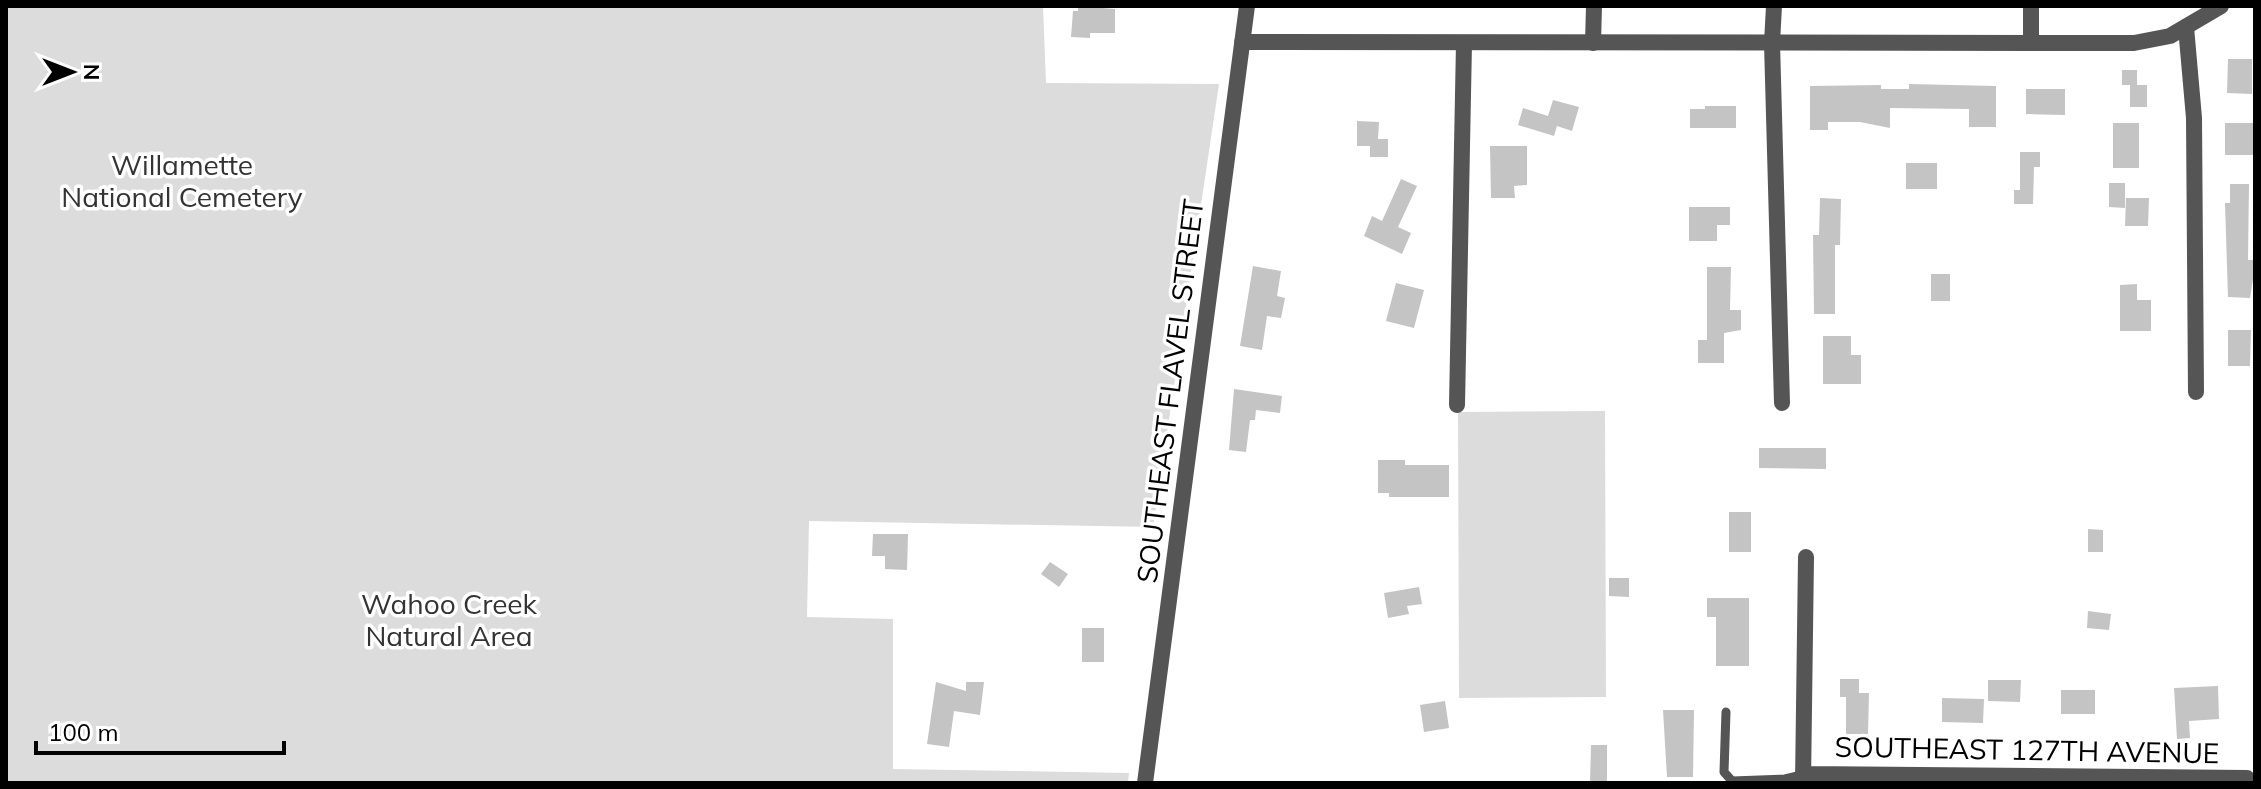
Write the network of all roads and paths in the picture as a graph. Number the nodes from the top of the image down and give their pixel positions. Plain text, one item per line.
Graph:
1 (1247, 6) edge
2 (1594, 6) edge
3 (1774, 6) edge
4 (2031, 6) edge
5 (2221, 6) edge
6 (2186, 27) junction
7 (1242, 42) junction
8 (1464, 43) junction
9 (1593, 43) junction
10 (1772, 43) junction
11 (2031, 43) junction
12 (2196, 392) dead end
13 (1782, 403) dead end
14 (1457, 405) dead end
15 (1806, 557) dead end
16 (1726, 712) dead end
17 (2250, 776) edge
18 (1804, 779) edge
19 (1145, 783) edge

1 - 7 street, SOUTHEAST FLAVEL STREET
2 - 9 street
3 - 10 street
4 - 11 street
5 - 6 street
6 - 11 street
6 - 12 street
7 - 8 street
7 - 19 street, SOUTHEAST FLAVEL STREET
8 - 9 street
8 - 14 street
9 - 10 street
10 - 11 street
10 - 13 street
15 - 18 street
16 - 18 lane
17 - 18 street, SOUTHEAST 127TH AVENUE

